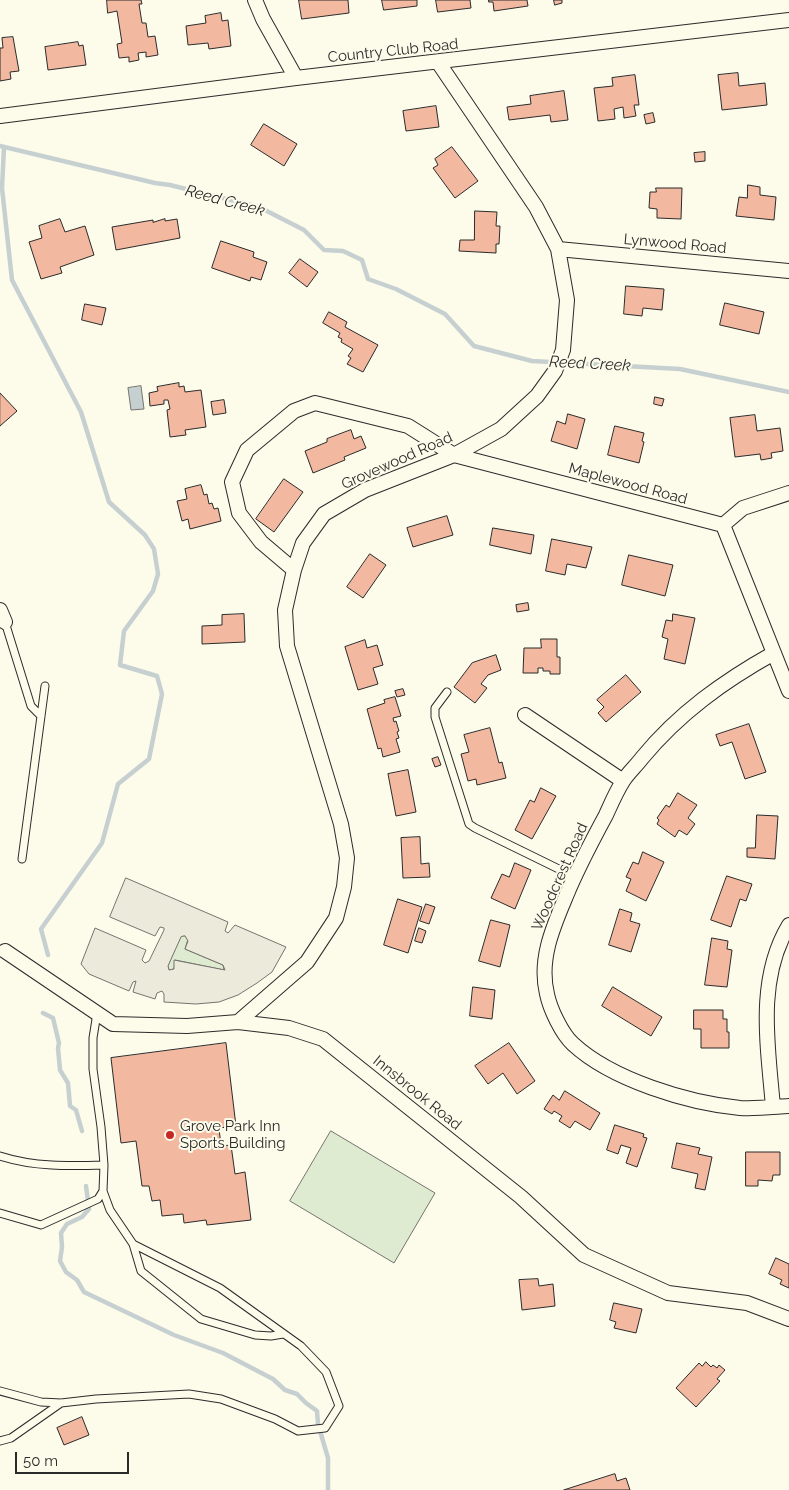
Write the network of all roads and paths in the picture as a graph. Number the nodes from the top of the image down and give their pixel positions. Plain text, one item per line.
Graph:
1 (255, 0) edge
2 (789, 20) edge
3 (438, 62) junction
4 (296, 78) junction
5 (0, 116) edge
6 (558, 249) junction
7 (789, 271) edge
8 (454, 455) junction
9 (789, 493) edge
10 (723, 525) junction
11 (294, 570) junction
12 (3, 616) edge
13 (774, 652) junction
14 (44, 686) dead end
15 (789, 691) edge
16 (447, 692) dead end
17 (525, 715) dead end
18 (41, 716) junction
19 (623, 781) junction
20 (22, 859) dead end
21 (574, 877) junction
22 (789, 925) edge
23 (2, 950) edge
24 (97, 1012) junction
25 (238, 1022) junction
26 (789, 1106) edge
27 (773, 1107) junction
28 (0, 1156) edge
29 (104, 1165) junction
30 (103, 1191) junction
31 (0, 1213) edge
32 (133, 1244) junction
33 (789, 1320) edge
34 (283, 1334) junction
35 (0, 1391) edge
36 (61, 1403) junction
37 (0, 1442) edge

1 - 4 street
2 - 3 street, Country Club Road
3 - 4 street, Country Club Road
3 - 6 street, Grovewood Road
4 - 5 street, Country Club Road
6 - 7 street, Lynwood Road
6 - 8 street, Grovewood Road
8 - 10 street, Maplewood Road
8 - 11 street, Grovewood Road
8 - 11 street, Maplewood Road
9 - 10 street
10 - 13 street
11 - 25 street, Grovewood Road
12 - 18 lane
13 - 15 street
13 - 19 street, Woodcrest Road
14 - 18 lane
16 - 21 lane
17 - 19 street
18 - 20 lane
19 - 21 street, Woodcrest Road
21 - 27 street, Woodcrest Road
22 - 27 street
23 - 24 street, Innsbrook Road
24 - 25 street, Innsbrook Road
24 - 29 lane
25 - 33 street, Innsbrook Road
26 - 27 street, Woodcrest Road
28 - 29 lane
29 - 30 lane
30 - 31 lane
30 - 32 lane
32 - 34 lane
32 - 34 lane
34 - 36 lane
35 - 36 lane
36 - 37 lane

